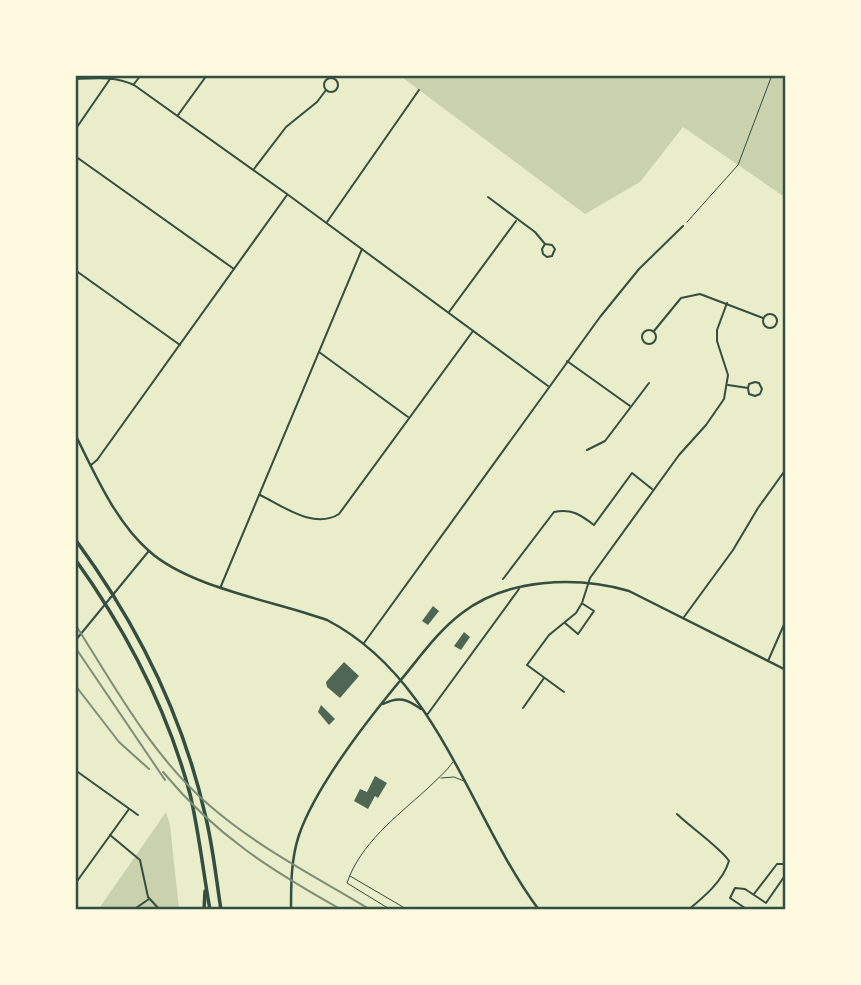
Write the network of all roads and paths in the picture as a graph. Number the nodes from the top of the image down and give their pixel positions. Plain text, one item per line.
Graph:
1 (141, 75) edge
2 (207, 75) edge
3 (772, 75) edge
4 (78, 78) edge
5 (111, 78) junction
6 (134, 85) junction
7 (326, 90) junction
8 (419, 90) dead end
9 (177, 116) junction
10 (75, 130) edge
11 (75, 156) edge
12 (253, 169) junction
13 (287, 194) junction
14 (488, 197) dead end
15 (518, 219) junction
16 (327, 223) junction
17 (682, 226) joint
18 (545, 244) dead end
19 (362, 249) junction
20 (234, 269) junction
21 (75, 270) edge
22 (727, 303) junction
23 (448, 313) junction
24 (764, 318) junction
25 (473, 331) junction
26 (654, 331) junction
27 (180, 345) junction
28 (318, 352) junction
29 (567, 361) junction
30 (649, 383) dead end
31 (728, 385) junction
32 (548, 386) junction
33 (748, 388) junction
34 (632, 405) junction
35 (410, 418) junction
36 (75, 434) edge
37 (587, 450) dead end
38 (90, 466) junction
39 (786, 470) edge
40 (653, 489) junction
41 (259, 495) junction
42 (75, 539) edge
43 (149, 551) junction
44 (75, 559) edge
45 (503, 579) dead end
46 (587, 584) junction
47 (220, 587) junction
48 (519, 588) junction
49 (582, 603) junction
50 (684, 618) junction
51 (786, 620) edge
52 (564, 623) junction
53 (75, 641) edge
54 (363, 643) junction
55 (768, 662) junction
56 (786, 670) edge
57 (544, 678) junction
58 (400, 681) junction
59 (564, 692) dead end
60 (380, 705) junction
61 (523, 708) dead end
62 (423, 711) junction
63 (427, 715) junction
64 (454, 761) junction
65 (75, 770) edge
66 (439, 778) junction
67 (465, 782) junction
68 (129, 808) junction
69 (677, 814) dead end
70 (138, 815) dead end
71 (110, 835) junction
72 (786, 864) edge
73 (786, 874) edge
74 (349, 876) junction
75 (75, 884) edge
76 (206, 886) junction
77 (754, 895) junction
78 (150, 899) junction
79 (133, 910) edge
80 (160, 910) edge
81 (204, 910) edge
82 (210, 910) edge
83 (221, 910) edge
84 (291, 910) edge
85 (391, 910) edge
86 (402, 910) edge
87 (539, 910) edge
88 (688, 910) edge
89 (748, 910) edge

1 - 6 street
2 - 9 street
3 - 17 path
4 - 5 street
5 - 6 street
5 - 10 street
6 - 9 street
7 - 7 street
7 - 12 street
8 - 16 street
9 - 12 street
11 - 20 street
12 - 13 street
13 - 16 street
13 - 20 street
14 - 15 street
15 - 18 street
15 - 23 street
16 - 19 street
17 - 29 street
19 - 23 street
19 - 28 street
20 - 27 street
21 - 27 street
22 - 24 street
22 - 26 street
22 - 31 street
23 - 25 street
24 - 24 street
25 - 32 street
25 - 35 street
26 - 26 street
27 - 38 street
28 - 35 street
28 - 41 street
29 - 32 street
29 - 34 street
30 - 34 street
31 - 33 street
31 - 40 street
32 - 54 street
33 - 33 street
34 - 37 street
35 - 41 street
36 - 38 main road
38 - 43 main road
39 - 50 street
40 - 45 street
40 - 46 street
41 - 47 street
42 - 83 highway
43 - 47 main road
43 - 53 street
44 - 76 highway
46 - 48 main road
46 - 49 street
46 - 50 main road
47 - 54 main road
48 - 58 main road
48 - 63 street
49 - 52 street
49 - 52 street
50 - 55 main road
51 - 55 street
52 - 57 street
54 - 58 main road
55 - 56 main road
57 - 59 street
57 - 61 street
58 - 60 main road
58 - 62 main road
60 - 62 main road
60 - 84 main road
62 - 63 main road
63 - 64 main road
64 - 66 lane
64 - 67 main road
65 - 68 street
66 - 67 lane
66 - 74 lane
67 - 87 main road
68 - 70 street
68 - 71 street
69 - 88 street
71 - 75 street
71 - 78 street
72 - 77 street
73 - 77 street
74 - 85 lane
74 - 86 lane
76 - 81 highway
76 - 82 highway
77 - 89 street
78 - 79 street
78 - 80 street

